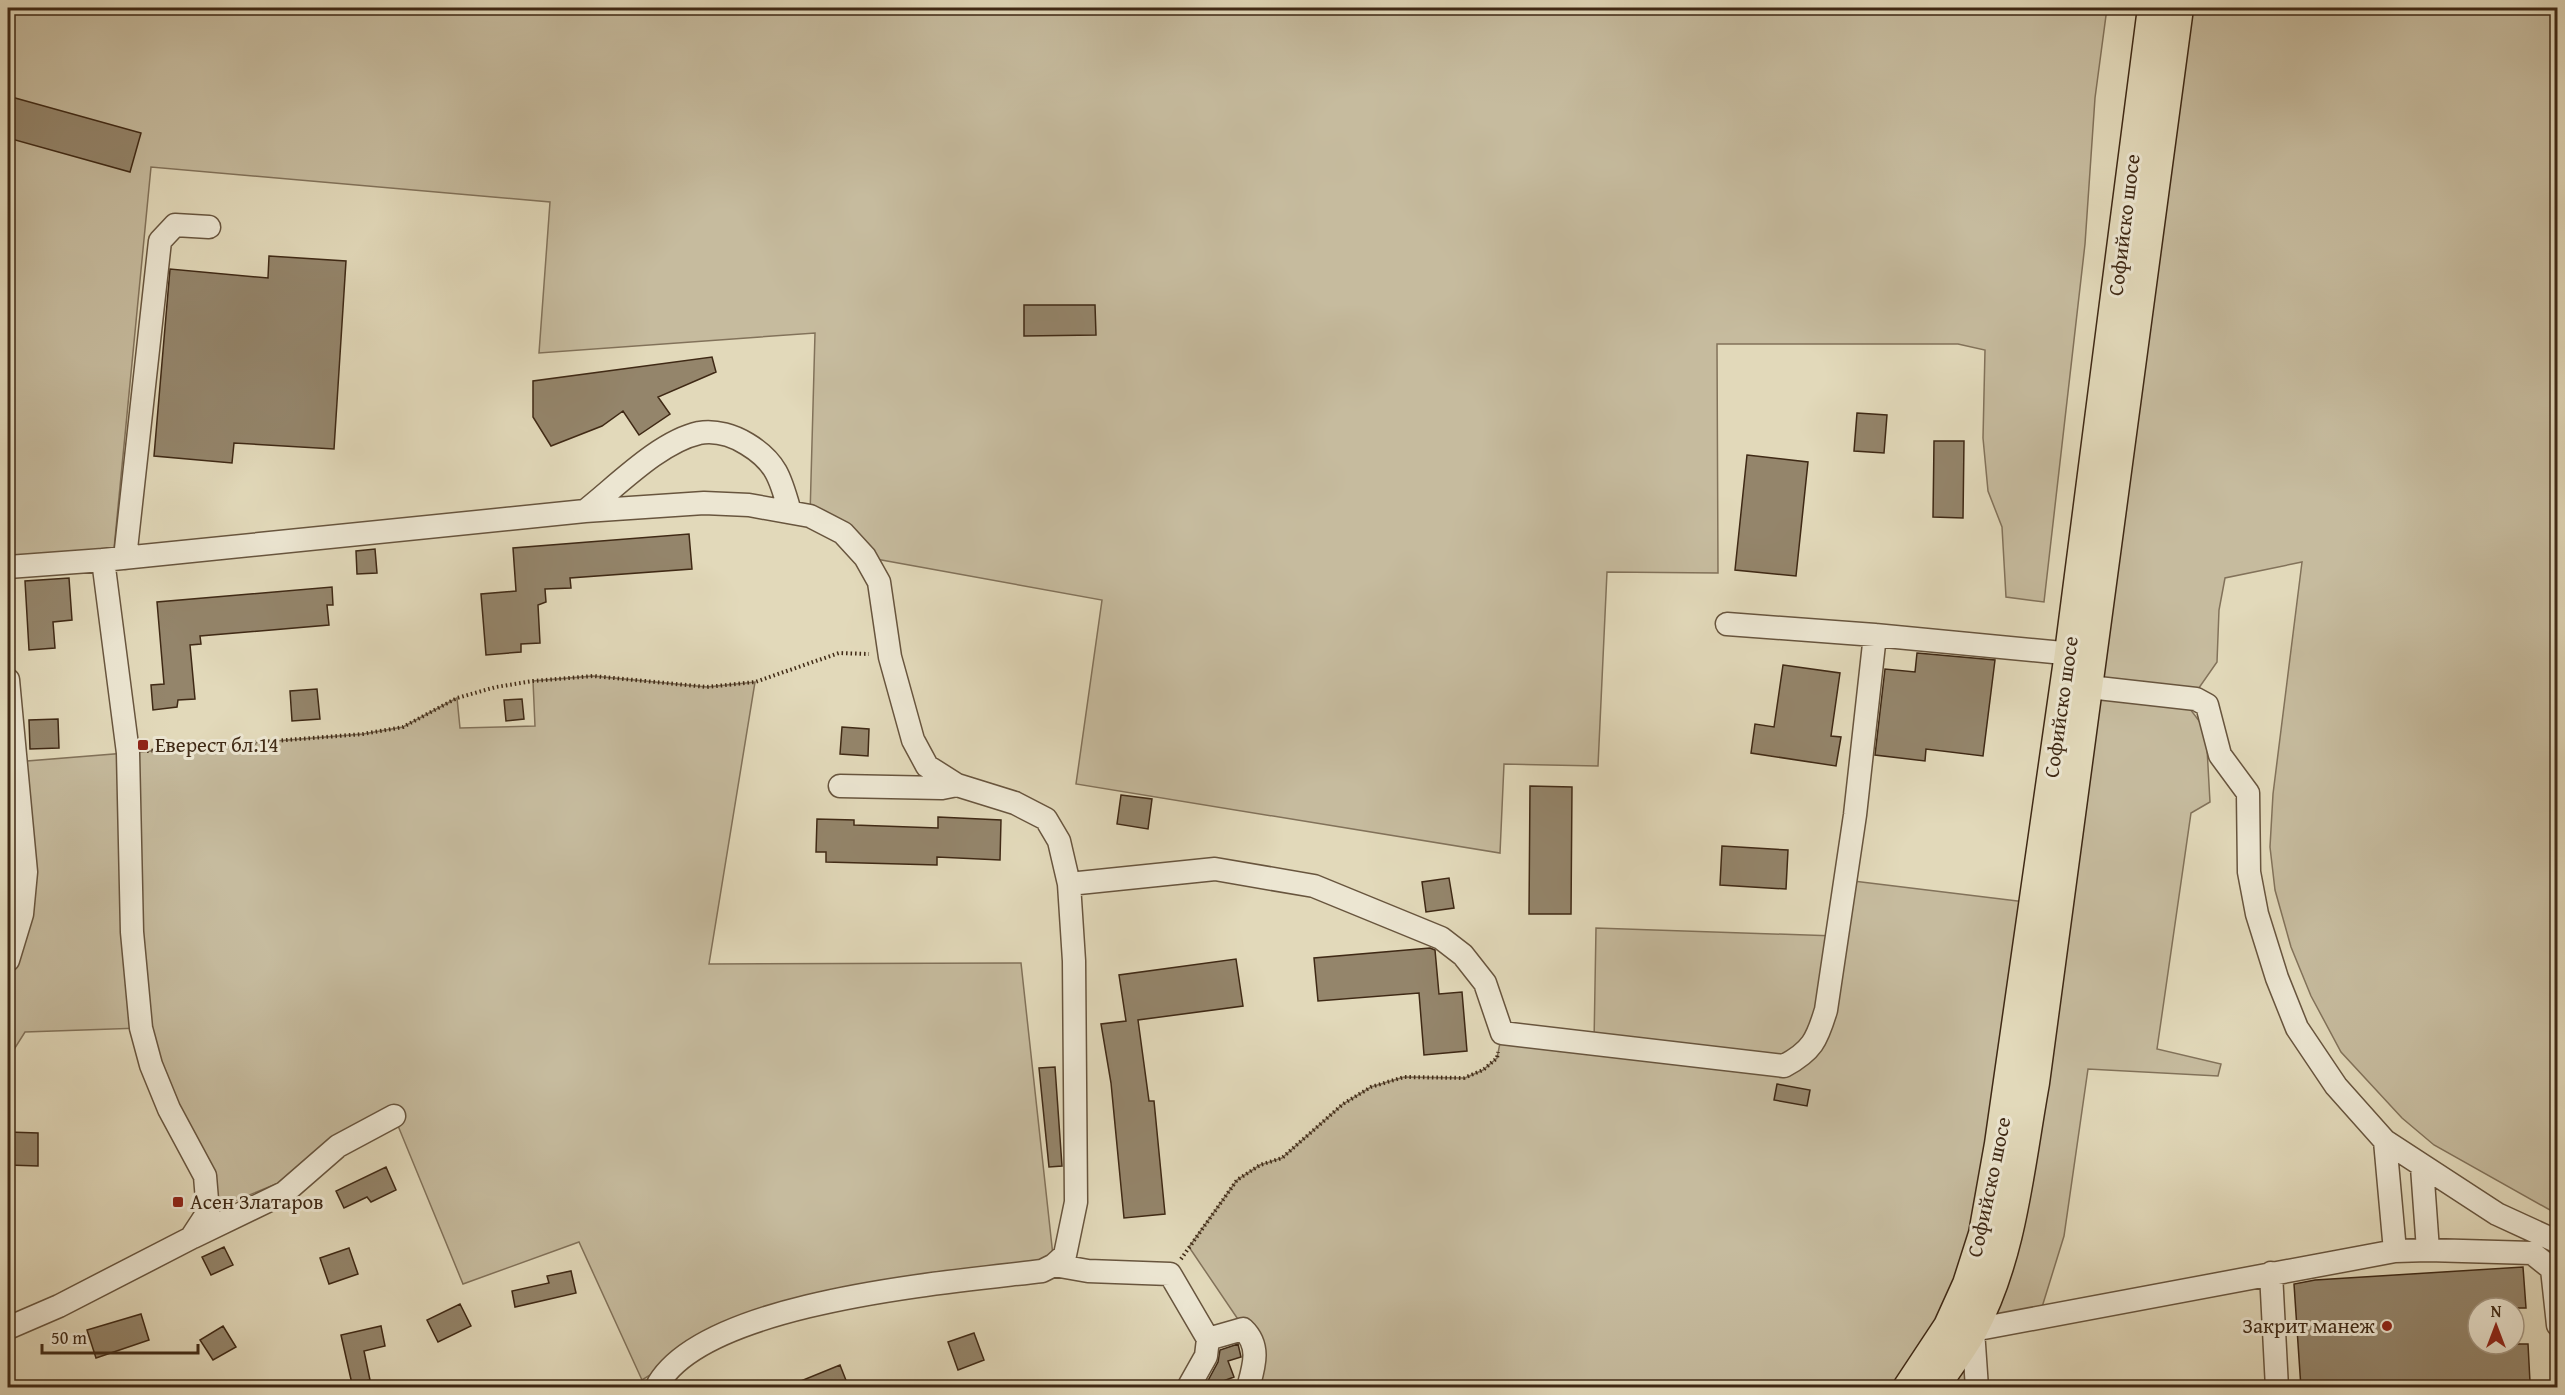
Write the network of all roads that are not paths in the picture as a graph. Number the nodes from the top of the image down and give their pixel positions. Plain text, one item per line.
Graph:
1 (2152, 8) edge
2 (2179, 8) edge
3 (209, 227) dead end
4 (585, 511) junction
5 (790, 512) junction
6 (114, 559) junction
7 (8, 567) edge
8 (1727, 624) dead end
9 (1875, 634) junction
10 (2081, 655) junction
11 (8, 680) edge
12 (2089, 687) junction
13 (957, 784) junction
14 (840, 786) dead end
15 (1069, 884) junction
16 (8, 960) edge
17 (394, 1116) dead end
18 (2385, 1141) junction
19 (2422, 1167) junction
20 (191, 1238) junction
21 (2558, 1242) edge
22 (2428, 1250) junction
23 (2395, 1251) junction
24 (1054, 1265) junction
25 (2555, 1269) edge
26 (2271, 1273) junction
27 (2558, 1325) edge
28 (8, 1328) edge
29 (1973, 1330) junction
30 (1208, 1339) junction
31 (656, 1388) edge
32 (1188, 1388) edge
33 (1248, 1388) edge
34 (1907, 1388) edge
35 (1934, 1388) edge
36 (1977, 1388) edge
37 (2277, 1388) edge

1 - 10 main road, Софийско шосе
2 - 10 main road, Софийско шосе
3 - 6 street
4 - 5 street
4 - 5 street
4 - 6 street
5 - 13 street
6 - 7 street
6 - 20 street
8 - 9 street
9 - 10 street
9 - 15 street
10 - 12 main road, Софийско шосе
10 - 34 main road, Софийско шосе
11 - 16 street
12 - 18 street
12 - 29 main road, Софийско шосе
13 - 14 street
13 - 15 street
15 - 24 street
17 - 20 street
18 - 19 street
18 - 23 street
19 - 21 street
19 - 22 street
20 - 28 street
22 - 23 street
22 - 25 street
23 - 26 street
24 - 30 street
24 - 31 street
25 - 27 street
26 - 29 street
26 - 37 street
29 - 35 main road, Софийско шосе
29 - 36 street
30 - 32 street
30 - 33 street

